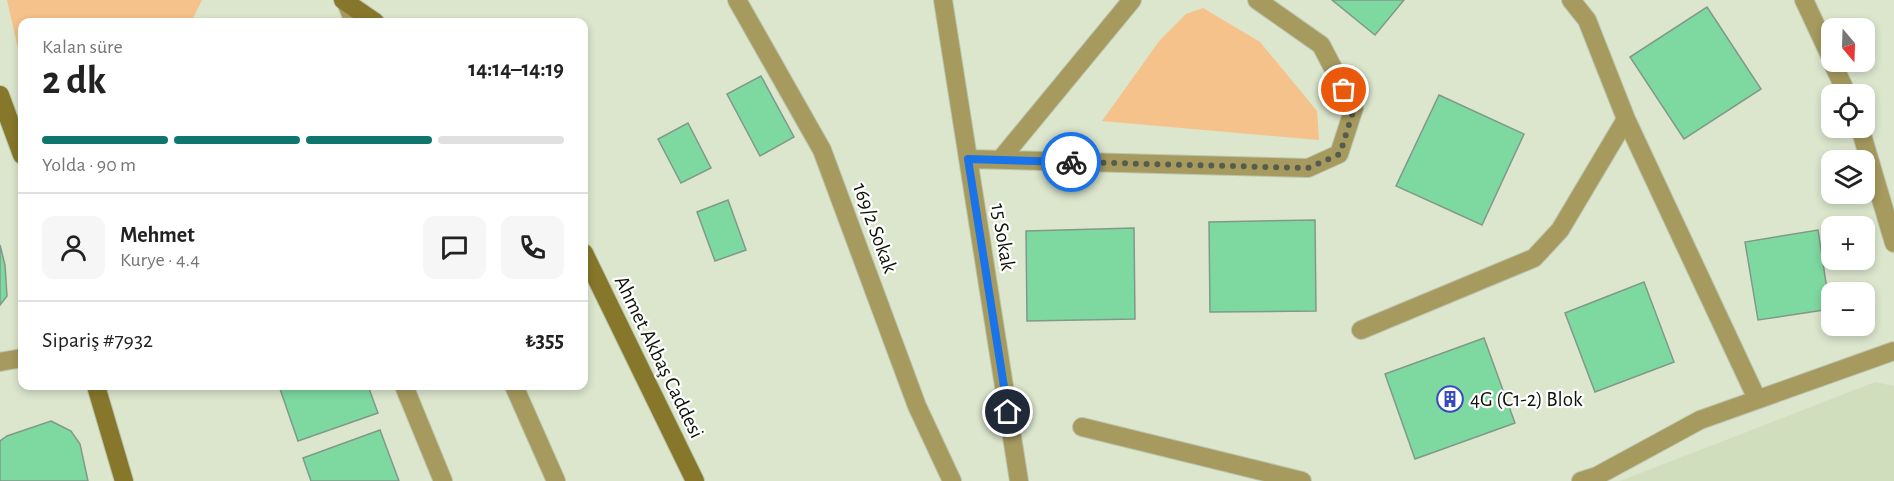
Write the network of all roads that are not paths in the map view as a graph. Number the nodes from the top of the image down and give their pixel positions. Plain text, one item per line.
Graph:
1 (737, 0) edge
2 (944, 0) edge
3 (1132, 0) edge
4 (1257, 0) edge
5 (1571, 0) edge
6 (1804, 0) edge
7 (344, 1) edge
8 (352, 18) edge
9 (369, 18) edge
10 (1821, 37) edge
11 (0, 95) edge
12 (1626, 119) junction
13 (18, 126) edge
14 (1863, 138) edge
15 (968, 159) junction
16 (1000, 160) junction
17 (1894, 243) edge
18 (588, 261) edge
19 (1361, 330) dead end
20 (1894, 351) edge
21 (18, 359) edge
22 (0, 362) edge
23 (97, 390) edge
24 (406, 390) edge
25 (516, 390) edge
26 (1757, 399) junction
27 (1082, 427) dead end
28 (124, 481) edge
29 (443, 481) edge
30 (556, 481) edge
31 (695, 481) edge
32 (952, 481) edge
33 (1019, 481) edge
34 (1302, 481) edge
35 (1581, 481) edge

1 - 32 street, 169/2 Sokak
2 - 15 street, 15 Sokak
3 - 16 street
4 - 16 street
5 - 12 street
6 - 10 street
7 - 8 street
7 - 9 street
11 - 13 street
12 - 19 street
12 - 26 street
14 - 17 street
15 - 16 street
15 - 33 street, 15 Sokak
18 - 31 street, Ahmet Akbaş Caddesi
20 - 26 street
21 - 22 street
23 - 28 street
24 - 29 street
25 - 30 street
26 - 35 street
27 - 34 street

